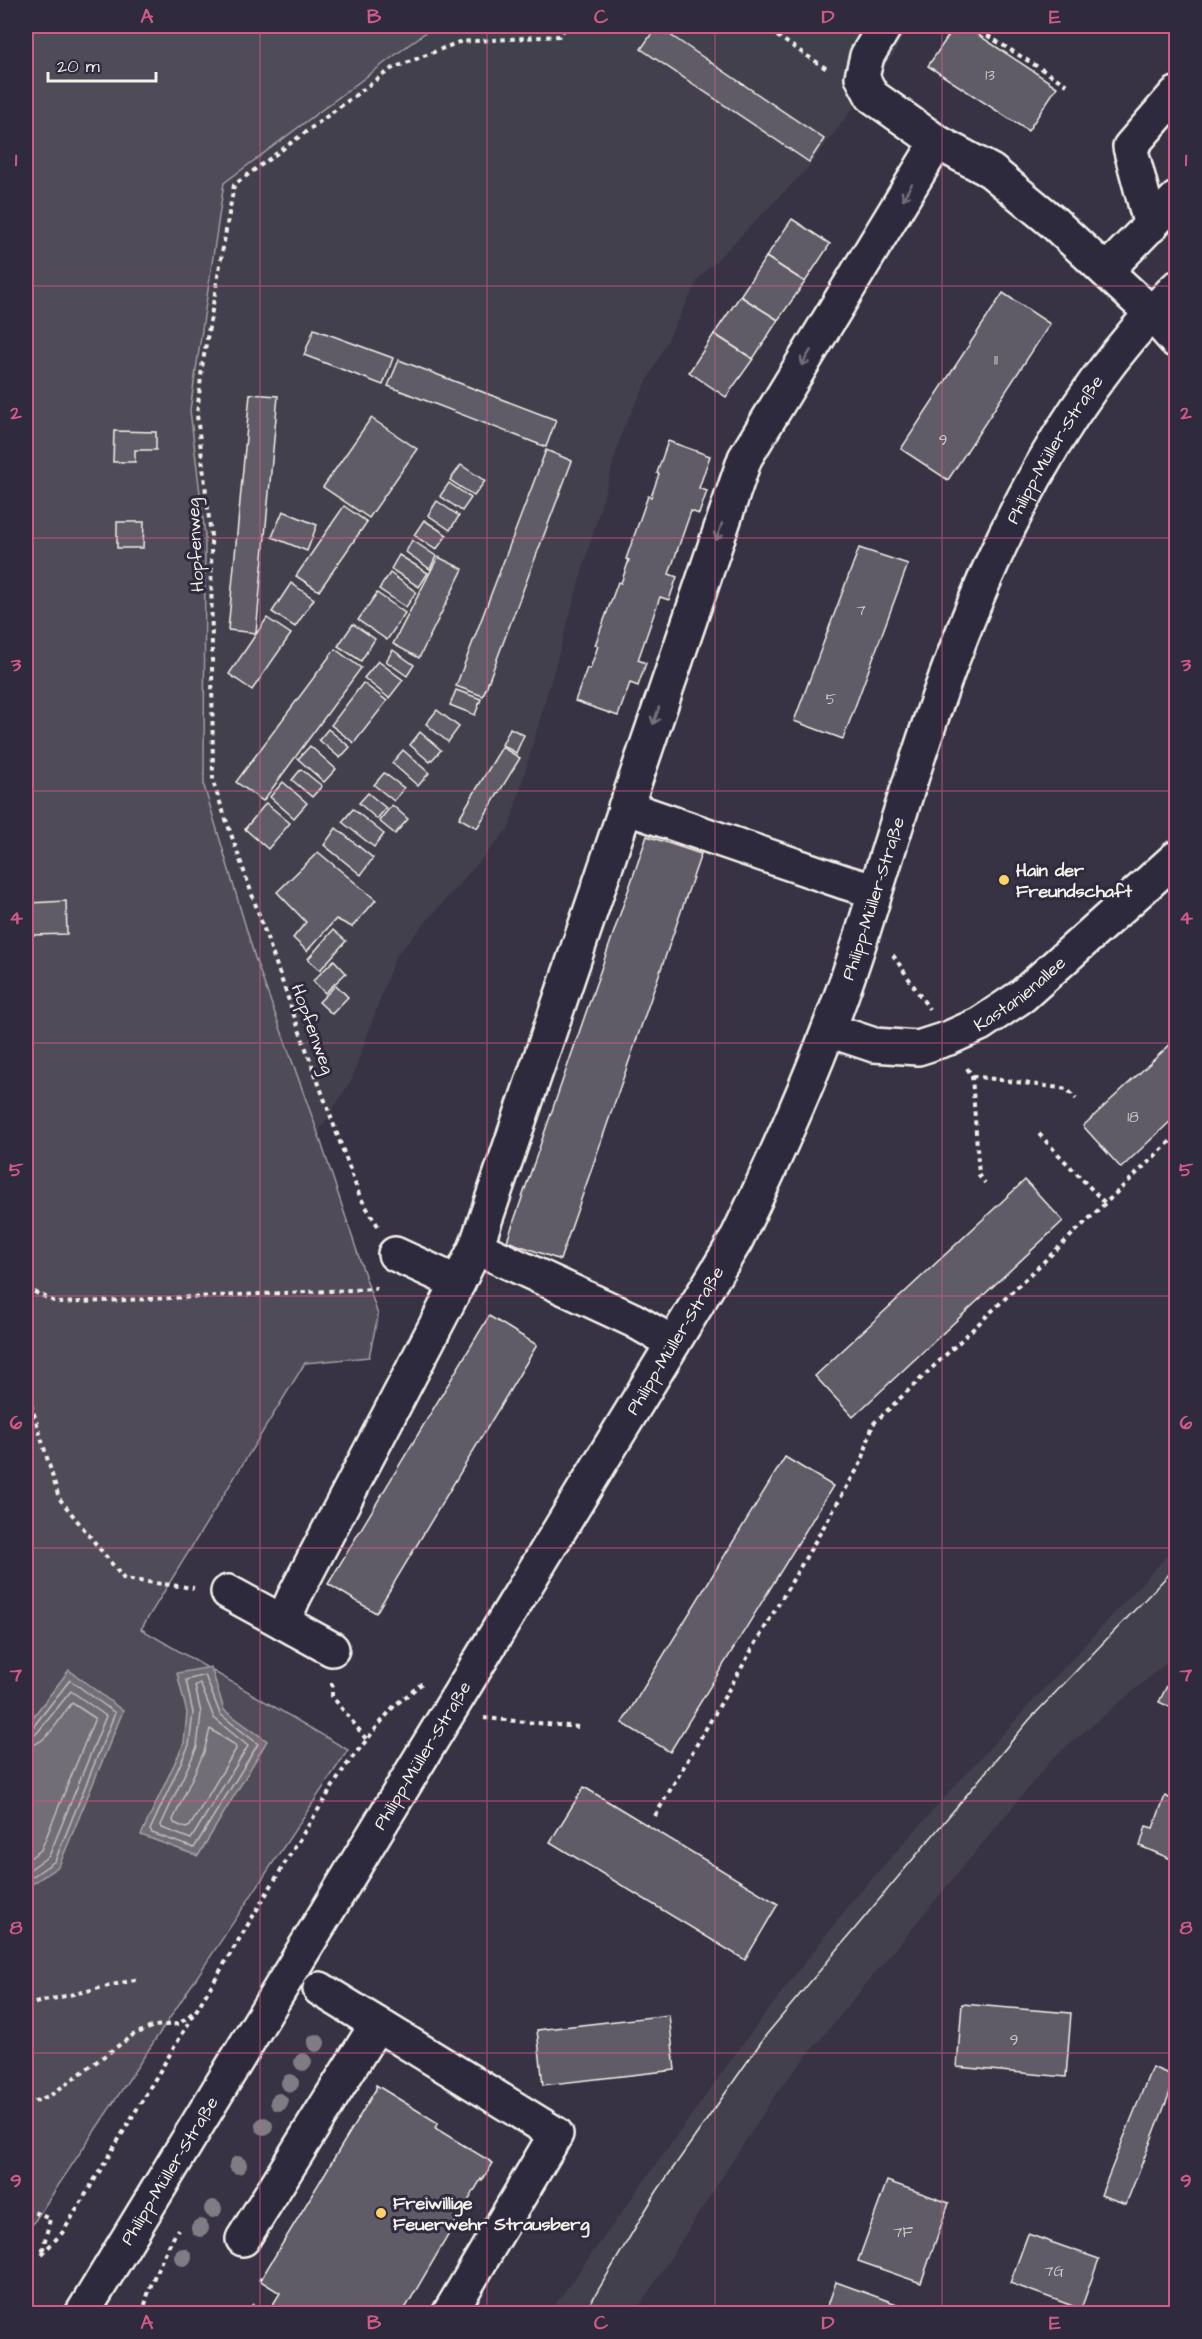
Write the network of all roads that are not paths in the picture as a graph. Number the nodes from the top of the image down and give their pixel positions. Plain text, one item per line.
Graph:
1 (885, 26) edge
2 (1176, 94) edge
3 (938, 142) junction
4 (1176, 199) edge
5 (1151, 226) junction
6 (1106, 271) junction
7 (1176, 288) edge
8 (1151, 313) junction
9 (1176, 340) edge
10 (625, 807) junction
11 (1176, 858) edge
12 (874, 891) junction
13 (829, 1030) junction
14 (476, 1247) junction
15 (395, 1254) road end
16 (458, 1284) junction
17 (673, 1343) junction
18 (228, 1592) road end
19 (283, 1622) junction
20 (332, 1649) road end
21 (320, 1989) dead end
22 (377, 2024) junction
23 (243, 2239) dead end
24 (82, 2313) edge
25 (449, 2313) edge

1 - 3 main road
2 - 5 main road
3 - 6 main road
3 -> 10 main road
4 - 5 main road
5 - 6 main road
6 - 8 main road
7 - 8 main road, Philipp-Müller-Straße
8 - 9 main road
8 - 12 main road, Philipp-Müller-Straße
10 - 12 main road
10 - 14 main road
11 - 13 main road, Kastanienallee
12 - 13 main road, Philipp-Müller-Straße
13 - 17 main road, Philipp-Müller-Straße
14 - 16 main road
14 - 17 main road
15 - 16 main road
16 - 19 main road
17 - 24 main road, Philipp-Müller-Straße
18 - 19 main road
19 - 20 main road
21 - 22 main road
22 - 23 main road
22 - 25 main road

